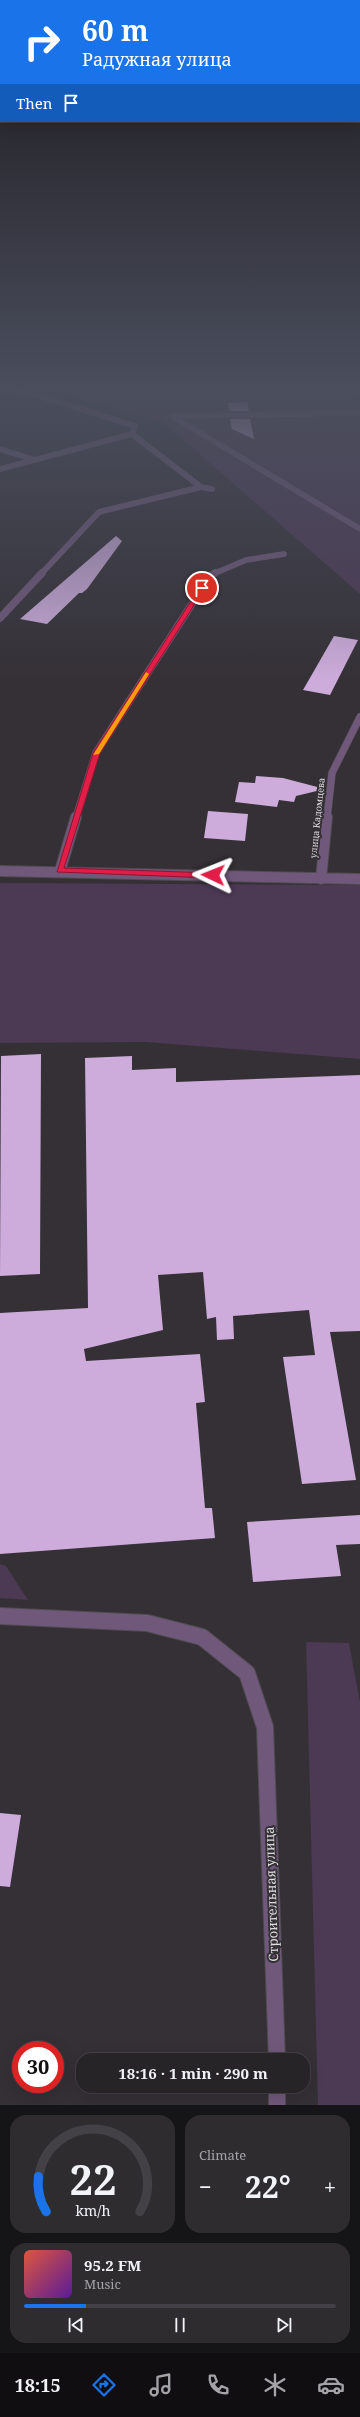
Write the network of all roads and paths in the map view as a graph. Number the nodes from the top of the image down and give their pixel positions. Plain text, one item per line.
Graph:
1 (287, 485) edge
2 (201, 487) joint
3 (212, 489) dead end
4 (360, 529) edge
5 (284, 554) dead end
6 (0, 618) edge
7 (360, 717) edge
8 (0, 871) edge
9 (60, 871) junction
10 (321, 878) junction
11 (360, 879) edge
12 (0, 1616) edge
13 (277, 2053) edge
14 (277, 2093) edge
15 (276, 2105) edge

1 - 4 street
2 - 3 street
2 - 6 street
5 - 9 street
7 - 10 street, улица Кадомцева
8 - 9 street
9 - 10 street
10 - 11 street
12 - 13 street, Строительная улица
14 - 15 street

